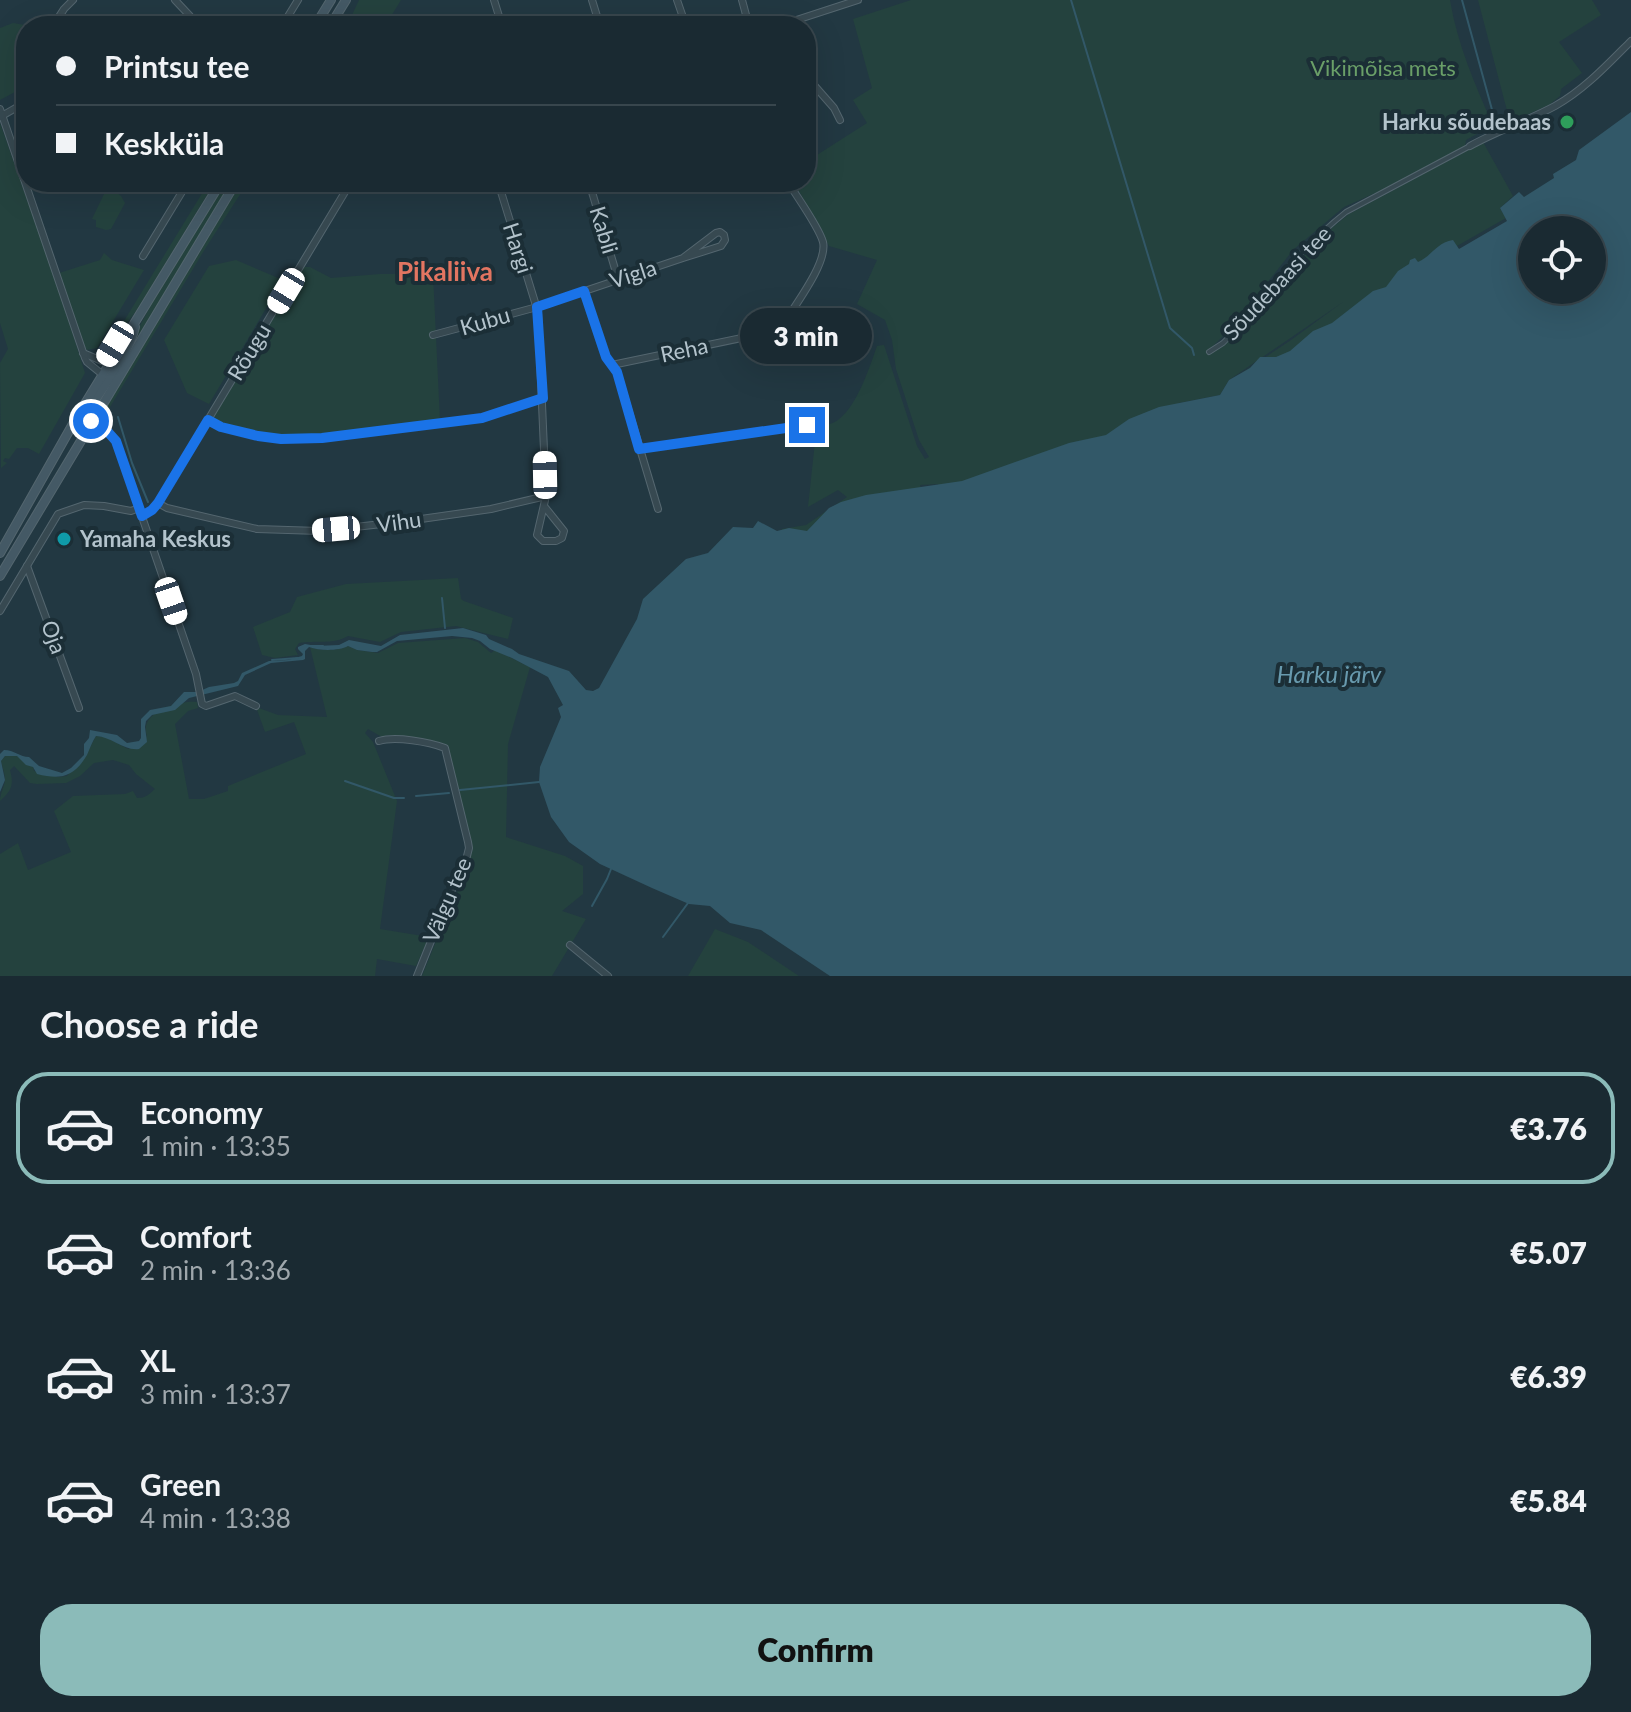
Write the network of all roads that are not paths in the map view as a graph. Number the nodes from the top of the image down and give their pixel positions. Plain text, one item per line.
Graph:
1 (73, 0) edge
2 (175, 0) edge
3 (858, 0) edge
4 (834, 4) edge
5 (59, 16) edge
6 (190, 16) edge
7 (805, 16) edge
8 (1631, 41) edge
9 (816, 87) edge
10 (1, 114) edge
11 (840, 120) dead end
12 (1470, 146) joint
13 (16, 158) edge
14 (28, 192) edge
15 (182, 192) edge
16 (215, 192) edge
17 (230, 192) edge
18 (345, 192) edge
19 (501, 192) edge
20 (592, 192) edge
21 (794, 192) edge
22 (143, 256) dead end
23 (683, 258) junction
24 (618, 279) junction
25 (584, 291) junction
26 (537, 307) junction
27 (138, 316) junction
28 (433, 335) dead end
29 (123, 341) junction
30 (1209, 352) dead end
31 (83, 353) junction
32 (612, 365) junction
33 (103, 375) junction
34 (543, 398) junction
35 (78, 415) junction
36 (208, 420) junction
37 (91, 421) junction
38 (819, 423) dead end
39 (639, 449) junction
40 (546, 496) junction
41 (158, 503) junction
42 (544, 506) junction
43 (139, 508) junction
44 (658, 509) dead end
45 (142, 516) junction
46 (0, 553) edge
47 (27, 566) junction
48 (0, 576) edge
49 (0, 611) edge
50 (256, 706) dead end
51 (79, 708) dead end
52 (379, 741) dead end
53 (570, 945) dead end
54 (417, 976) edge
55 (608, 976) edge

1 - 5 street
2 - 6 street
3 - 4 street
4 - 7 street
8 - 12 street, Sõudebaasi tee
9 - 11 street
10 - 13 street
12 - 30 street, Sõudebaasi tee
14 - 31 street
15 - 22 street
16 - 27 main road
17 - 37 main road
18 - 36 street, Rõugu
19 - 26 street, Hargi
20 - 24 street, Kabli
21 - 32 street, Reha
23 - 23 street, Vigla
23 - 24 street, Vigla
24 - 25 street, Vigla
25 - 26 street, Vigla
25 - 32 street
26 - 28 street, Kubu
26 - 34 street, Hargi
27 - 29 main road
27 - 37 main road
29 - 31 street
29 - 33 main road
31 - 33 street
32 - 39 street
33 - 35 main road
34 - 36 street
34 - 40 street, Hargi
35 - 37 street
35 - 46 main road
36 - 41 street, Rõugu
37 - 43 street
37 - 48 main road
38 - 39 street
39 - 44 street
40 - 41 street, Vihu
40 - 42 street, Hargi
41 - 45 street, Rõugu
42 - 42 street, Hargi
43 - 45 street
43 - 47 street
45 - 50 street
47 - 49 street
47 - 51 street, Oja
52 - 54 street, Välgu tee
53 - 55 street

